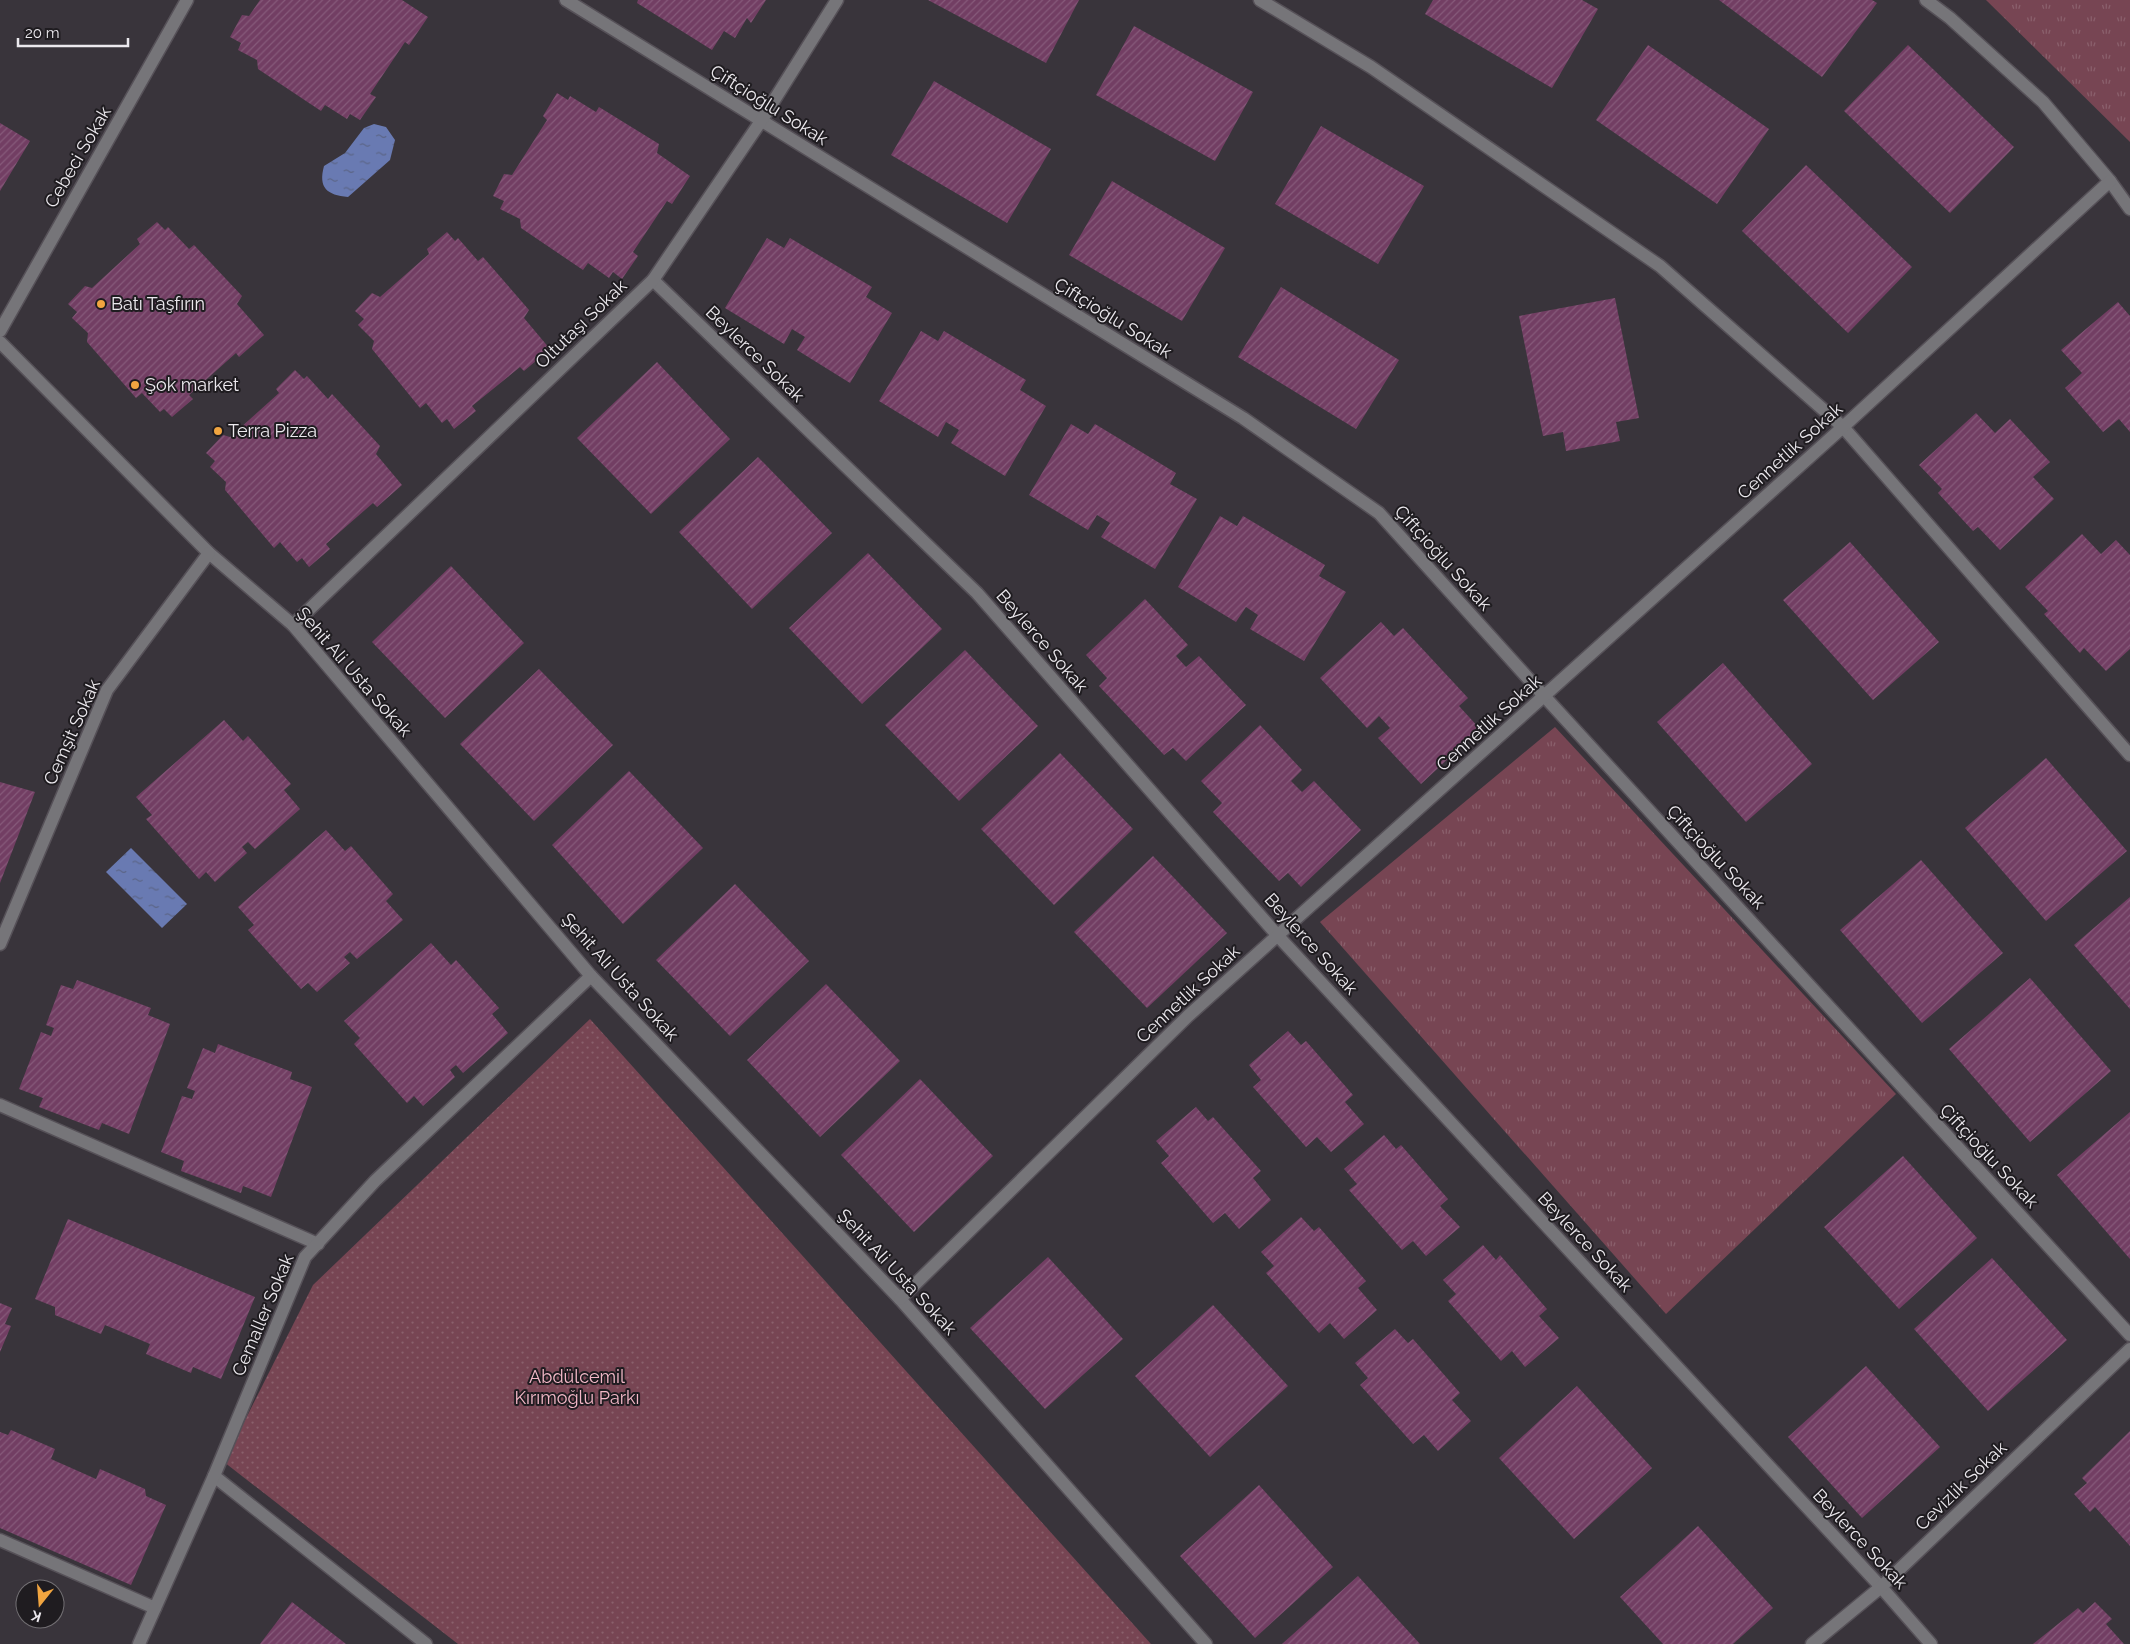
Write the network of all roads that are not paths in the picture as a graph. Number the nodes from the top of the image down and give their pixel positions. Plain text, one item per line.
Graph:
1 (187, 0) edge
2 (566, 0) edge
3 (837, 0) edge
4 (1260, 0) edge
5 (1926, 0) edge
6 (761, 121) junction
7 (2110, 181) junction
8 (2130, 209) edge
9 (653, 280) junction
10 (0, 331) edge
11 (0, 342) edge
12 (1843, 427) junction
13 (209, 553) junction
14 (293, 625) junction
15 (1545, 697) junction
16 (2130, 755) edge
17 (1278, 936) junction
18 (0, 944) edge
19 (591, 976) junction
20 (0, 1105) edge
21 (318, 1244) junction
22 (900, 1299) junction
23 (2130, 1335) edge
24 (2130, 1349) edge
25 (214, 1476) junction
26 (0, 1540) edge
27 (1881, 1587) junction
28 (155, 1608) junction
29 (139, 1644) edge
30 (426, 1644) edge
31 (1206, 1644) edge
32 (1812, 1644) edge
33 (1931, 1644) edge

1 - 10 street, Cebeci Sokak
2 - 6 street, Çiftçioğlu Sokak
3 - 6 street, Oltutaşı Sokak
4 - 12 street
5 - 7 street
6 - 9 street, Oltutaşı Sokak
6 - 15 street, Çiftçioğlu Sokak
7 - 8 street
7 - 12 street, Cennetlik Sokak
9 - 14 street, Oltutaşı Sokak
9 - 17 street, Beylerce Sokak
11 - 13 street, Şehit Ali Usta Sokak
12 - 15 street, Cennetlik Sokak
12 - 16 street
13 - 14 street, Şehit Ali Usta Sokak
13 - 18 street, Cemşit Sokak
14 - 19 street, Şehit Ali Usta Sokak
15 - 17 street, Cennetlik Sokak
15 - 23 street, Çiftçioğlu Sokak
17 - 22 street, Cennetlik Sokak
17 - 27 street, Beylerce Sokak
19 - 21 street, Cemaller Sokak
19 - 22 street, Şehit Ali Usta Sokak
20 - 21 street
21 - 25 street, Cemaller Sokak
22 - 31 street, Şehit Ali Usta Sokak
24 - 27 street, Cevizlik Sokak
25 - 28 street, Cemaller Sokak
25 - 30 street
26 - 28 street
27 - 32 street, Cevizlik Sokak
27 - 33 street, Beylerce Sokak
28 - 29 street, Cemaller Sokak

